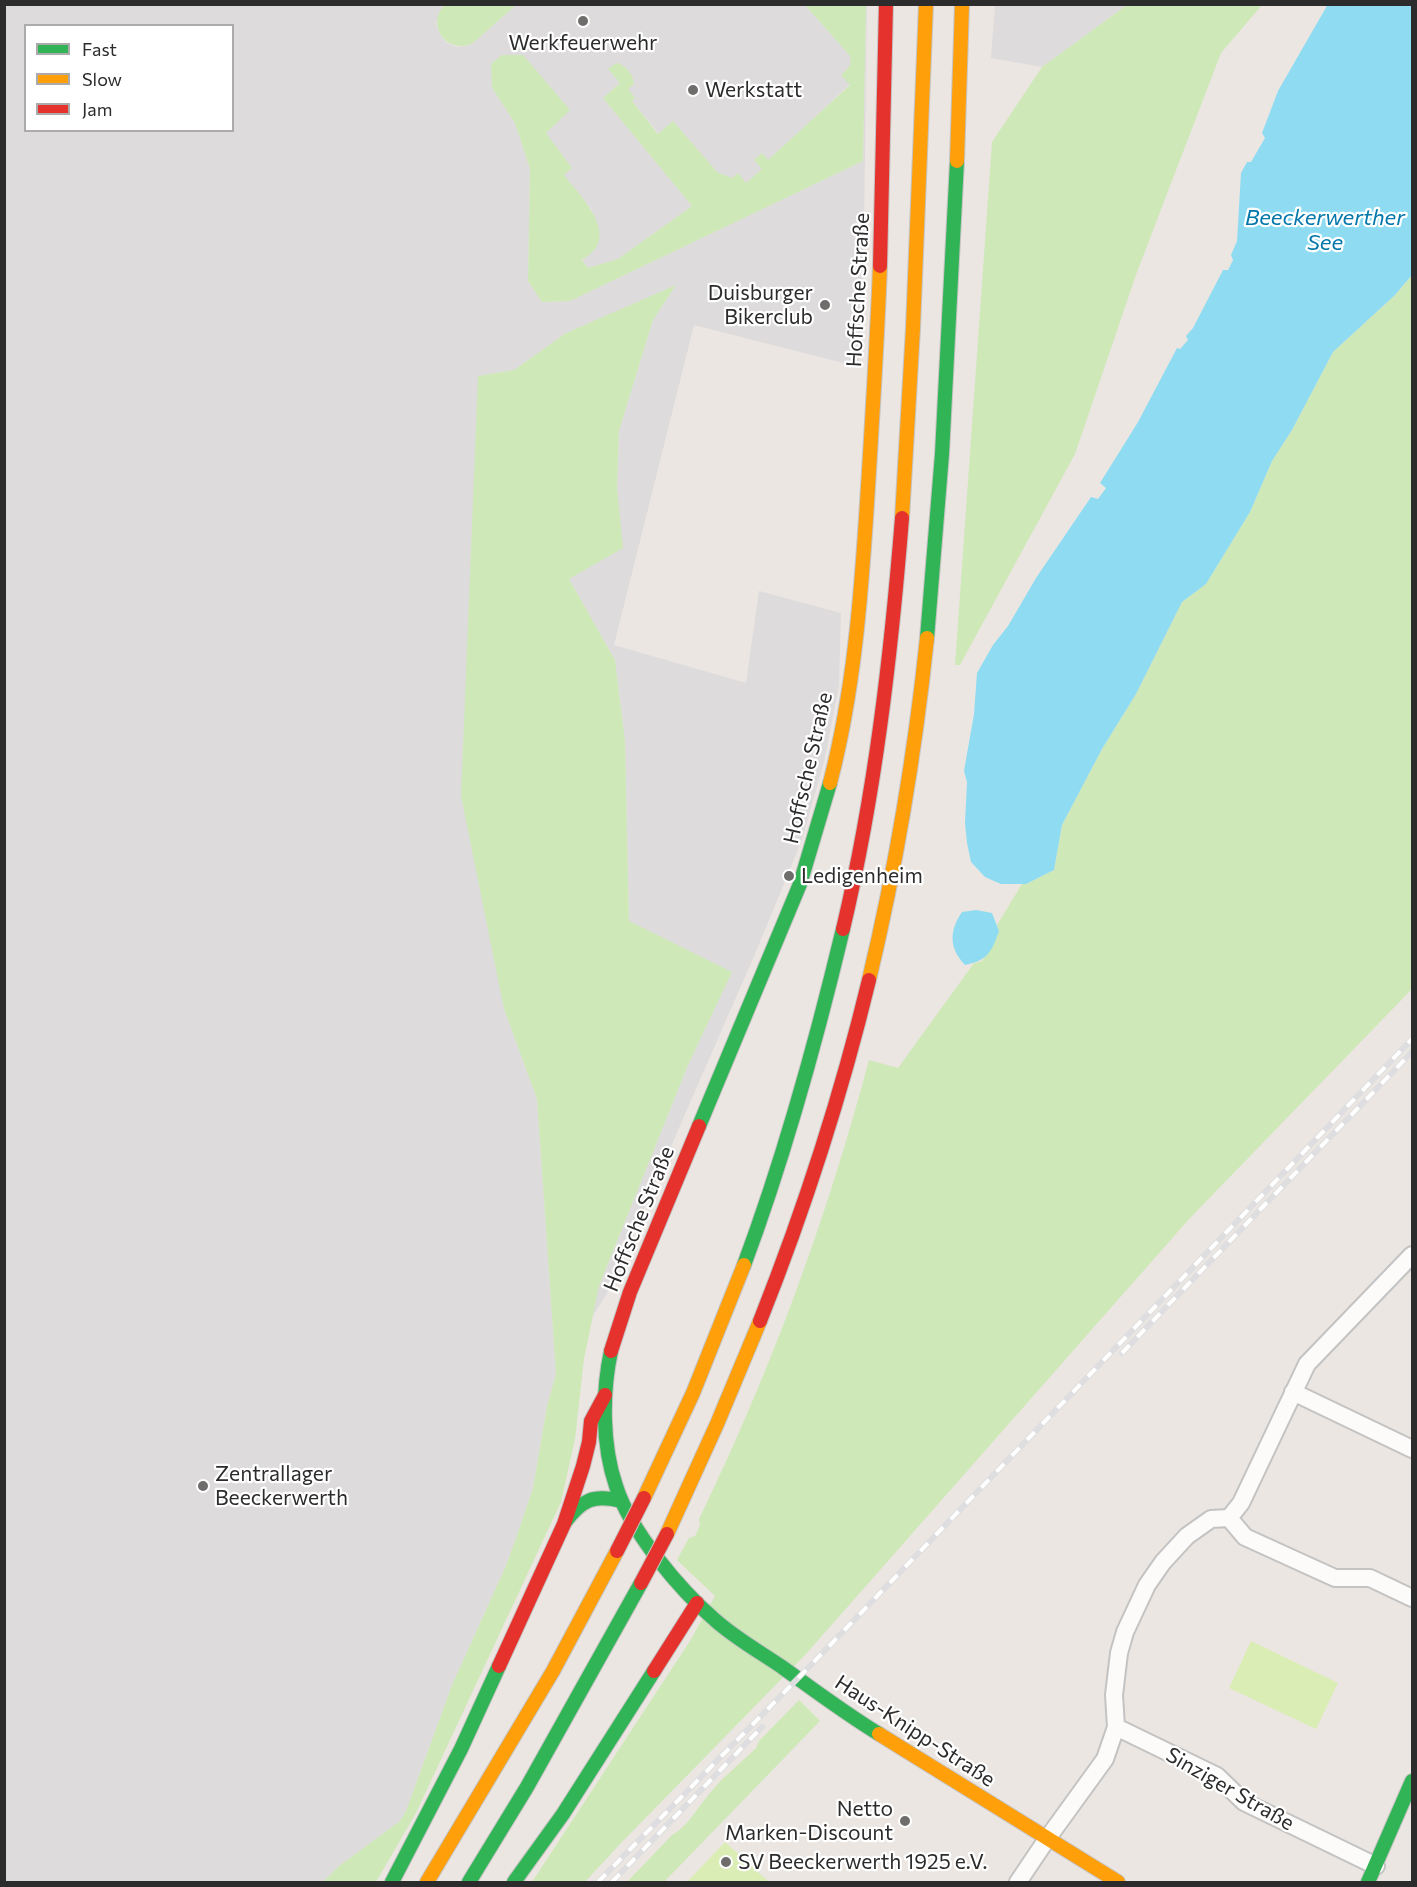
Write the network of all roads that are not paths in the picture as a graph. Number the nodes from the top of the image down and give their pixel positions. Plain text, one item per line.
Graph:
1 (886, 4) edge
2 (926, 4) edge
3 (963, 4) edge
4 (1413, 1255) edge
5 (1293, 1392) junction
6 (605, 1395) junction
7 (1413, 1449) edge
8 (621, 1501) junction
9 (1229, 1518) junction
10 (564, 1524) junction
11 (1413, 1599) edge
12 (697, 1603) junction
13 (1116, 1727) junction
14 (1413, 1781) edge
15 (1047, 1839) junction
16 (1376, 1866) junction
17 (392, 1882) edge
18 (427, 1882) edge
19 (469, 1882) edge
20 (514, 1882) edge
21 (1018, 1882) edge
22 (1118, 1882) edge
23 (1368, 1882) edge

1 - 6 main road, Hoffsche Straße
2 - 18 main road, bridge
3 - 19 main road, bridge
4 - 5 street
5 - 7 street
5 - 9 street
6 - 8 main road, Hoffsche Straße
6 - 10 main road
8 - 10 main road
8 - 12 main road, Haus-Knipp-Straße
9 - 11 street
9 - 13 street
10 - 17 main road
12 - 15 main road, Haus-Knipp-Straße
12 - 20 main road
13 - 15 street
13 - 16 street, Sinziger Straße
14 - 16 main road
15 - 21 street
15 - 22 main road, Haus-Knipp-Straße
16 - 23 main road

